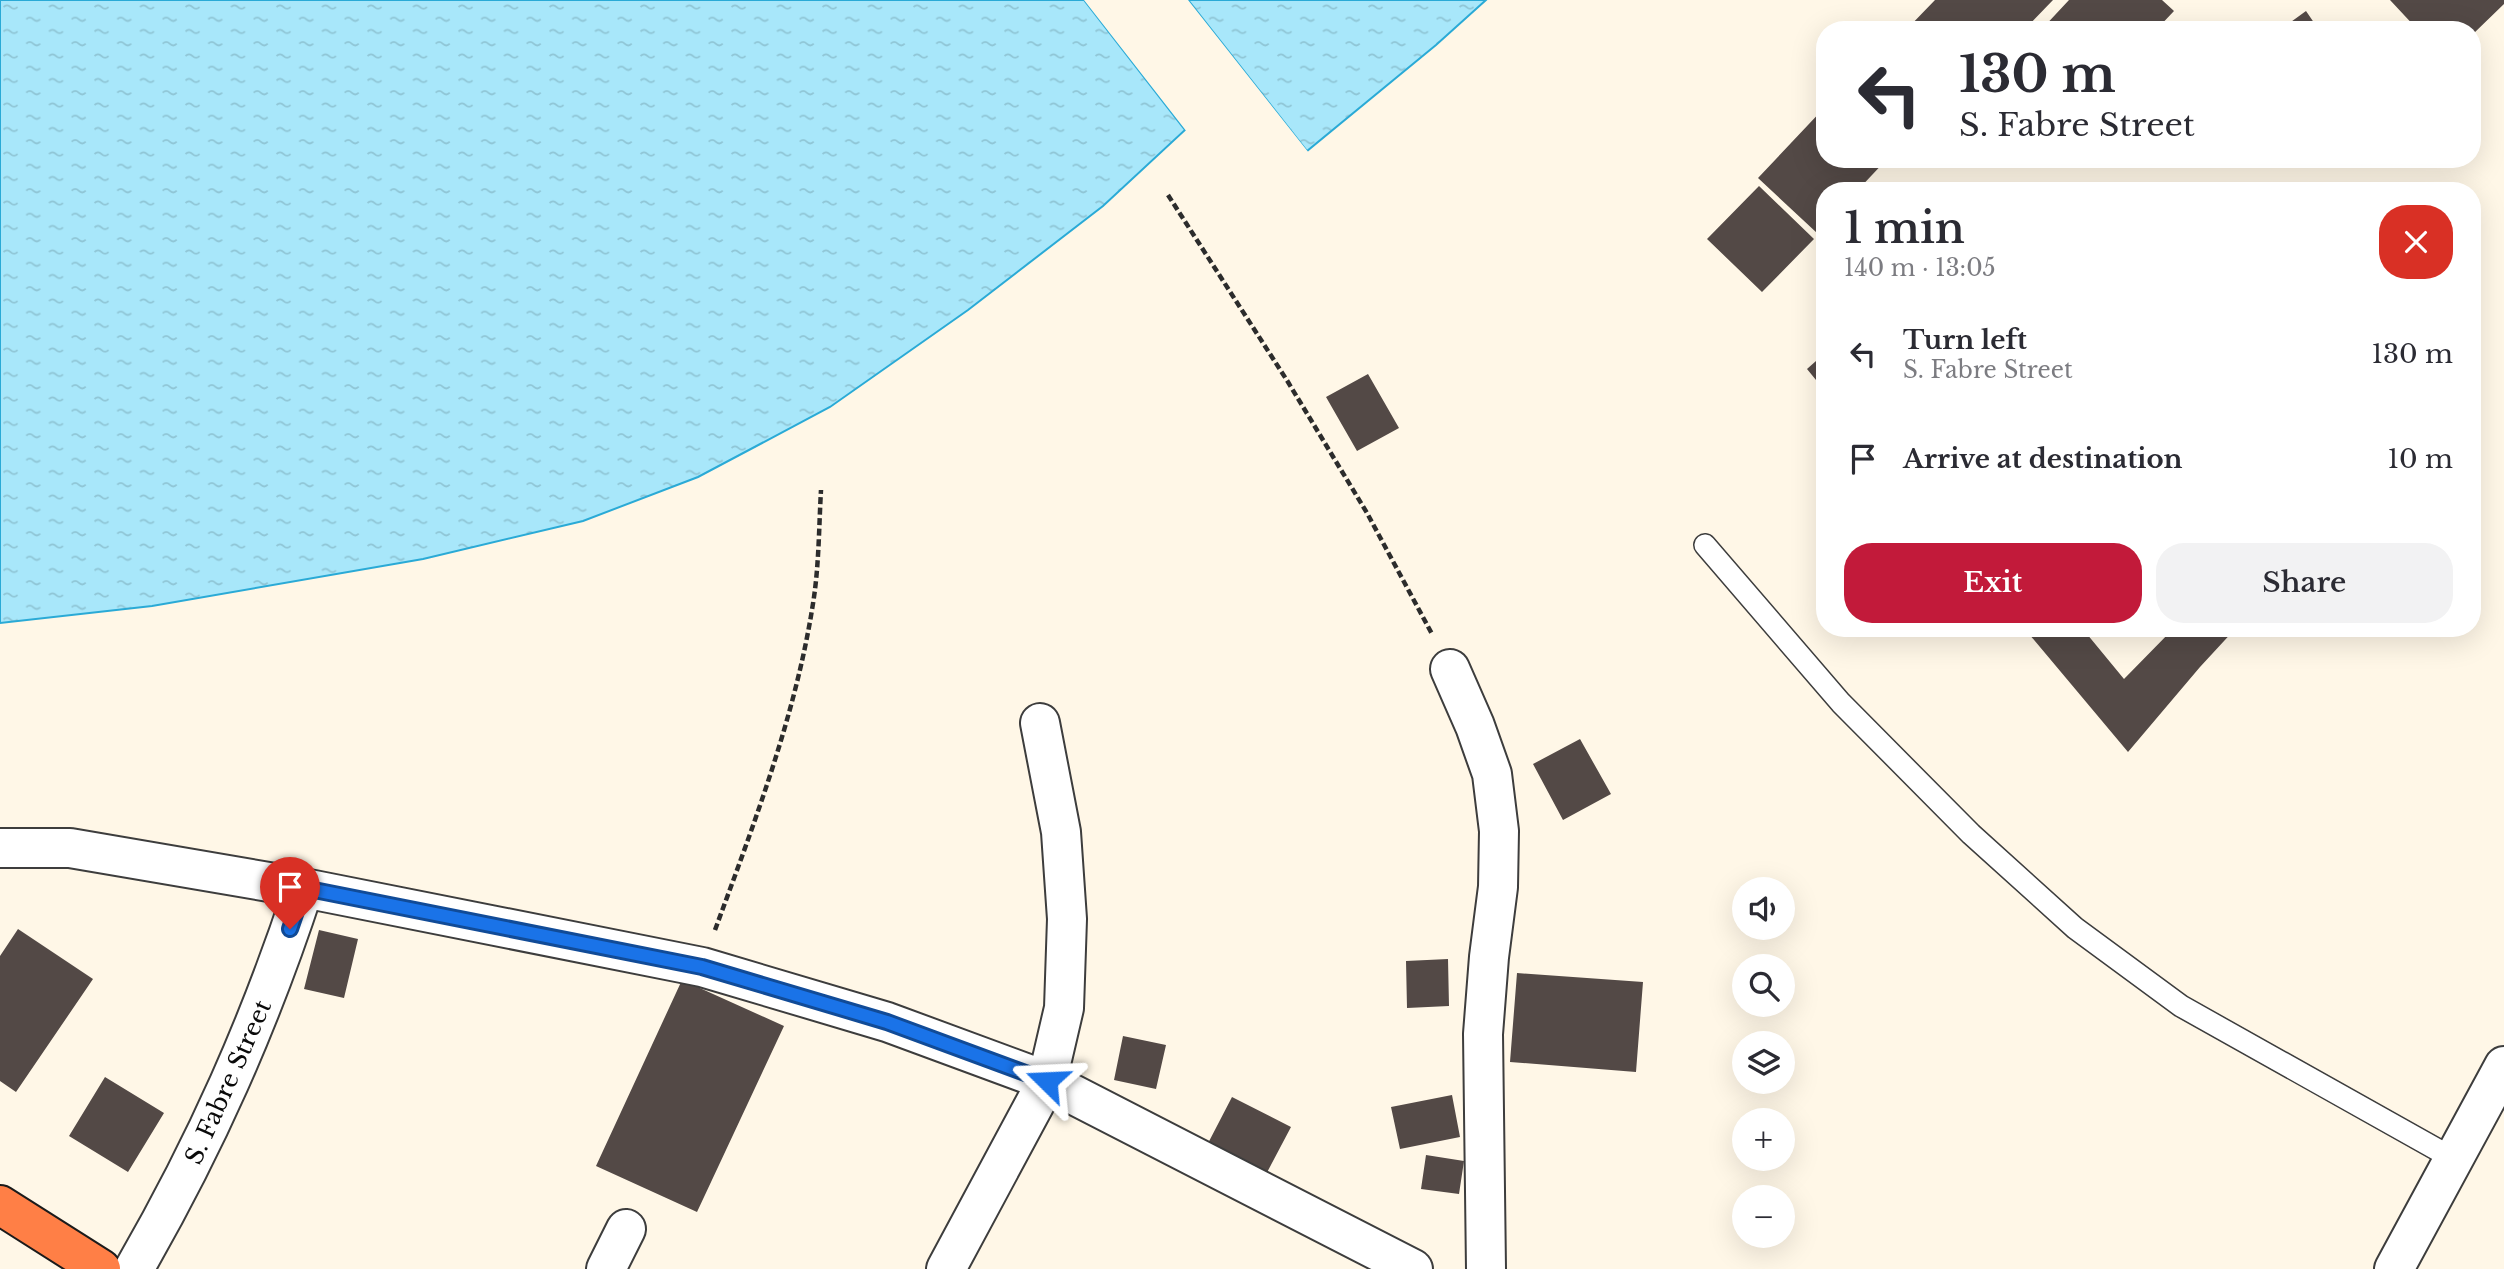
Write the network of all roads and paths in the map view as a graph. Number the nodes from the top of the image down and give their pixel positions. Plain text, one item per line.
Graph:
1 (1168, 195) dead end
2 (821, 490) dead end
3 (1705, 545) dead end
4 (1450, 669) joint
5 (1040, 723) dead end
6 (0, 848) edge
7 (304, 888) junction
8 (702, 967) junction
9 (2504, 1066) edge
10 (1047, 1081) junction
11 (2454, 1159) junction
12 (0, 1205) edge
13 (626, 1229) dead end
14 (101, 1269) edge
15 (134, 1269) edge
16 (606, 1269) edge
17 (946, 1269) edge
18 (1413, 1269) edge
19 (1486, 1269) edge
20 (2394, 1269) edge

1 - 4 path
2 - 8 path
3 - 11 lane
4 - 19 street
5 - 10 street
6 - 7 street
7 - 8 street
7 - 15 street, S. Fabre Street
8 - 10 street
9 - 11 street
10 - 17 street
10 - 18 street
11 - 20 street
12 - 14 highway
13 - 16 street

